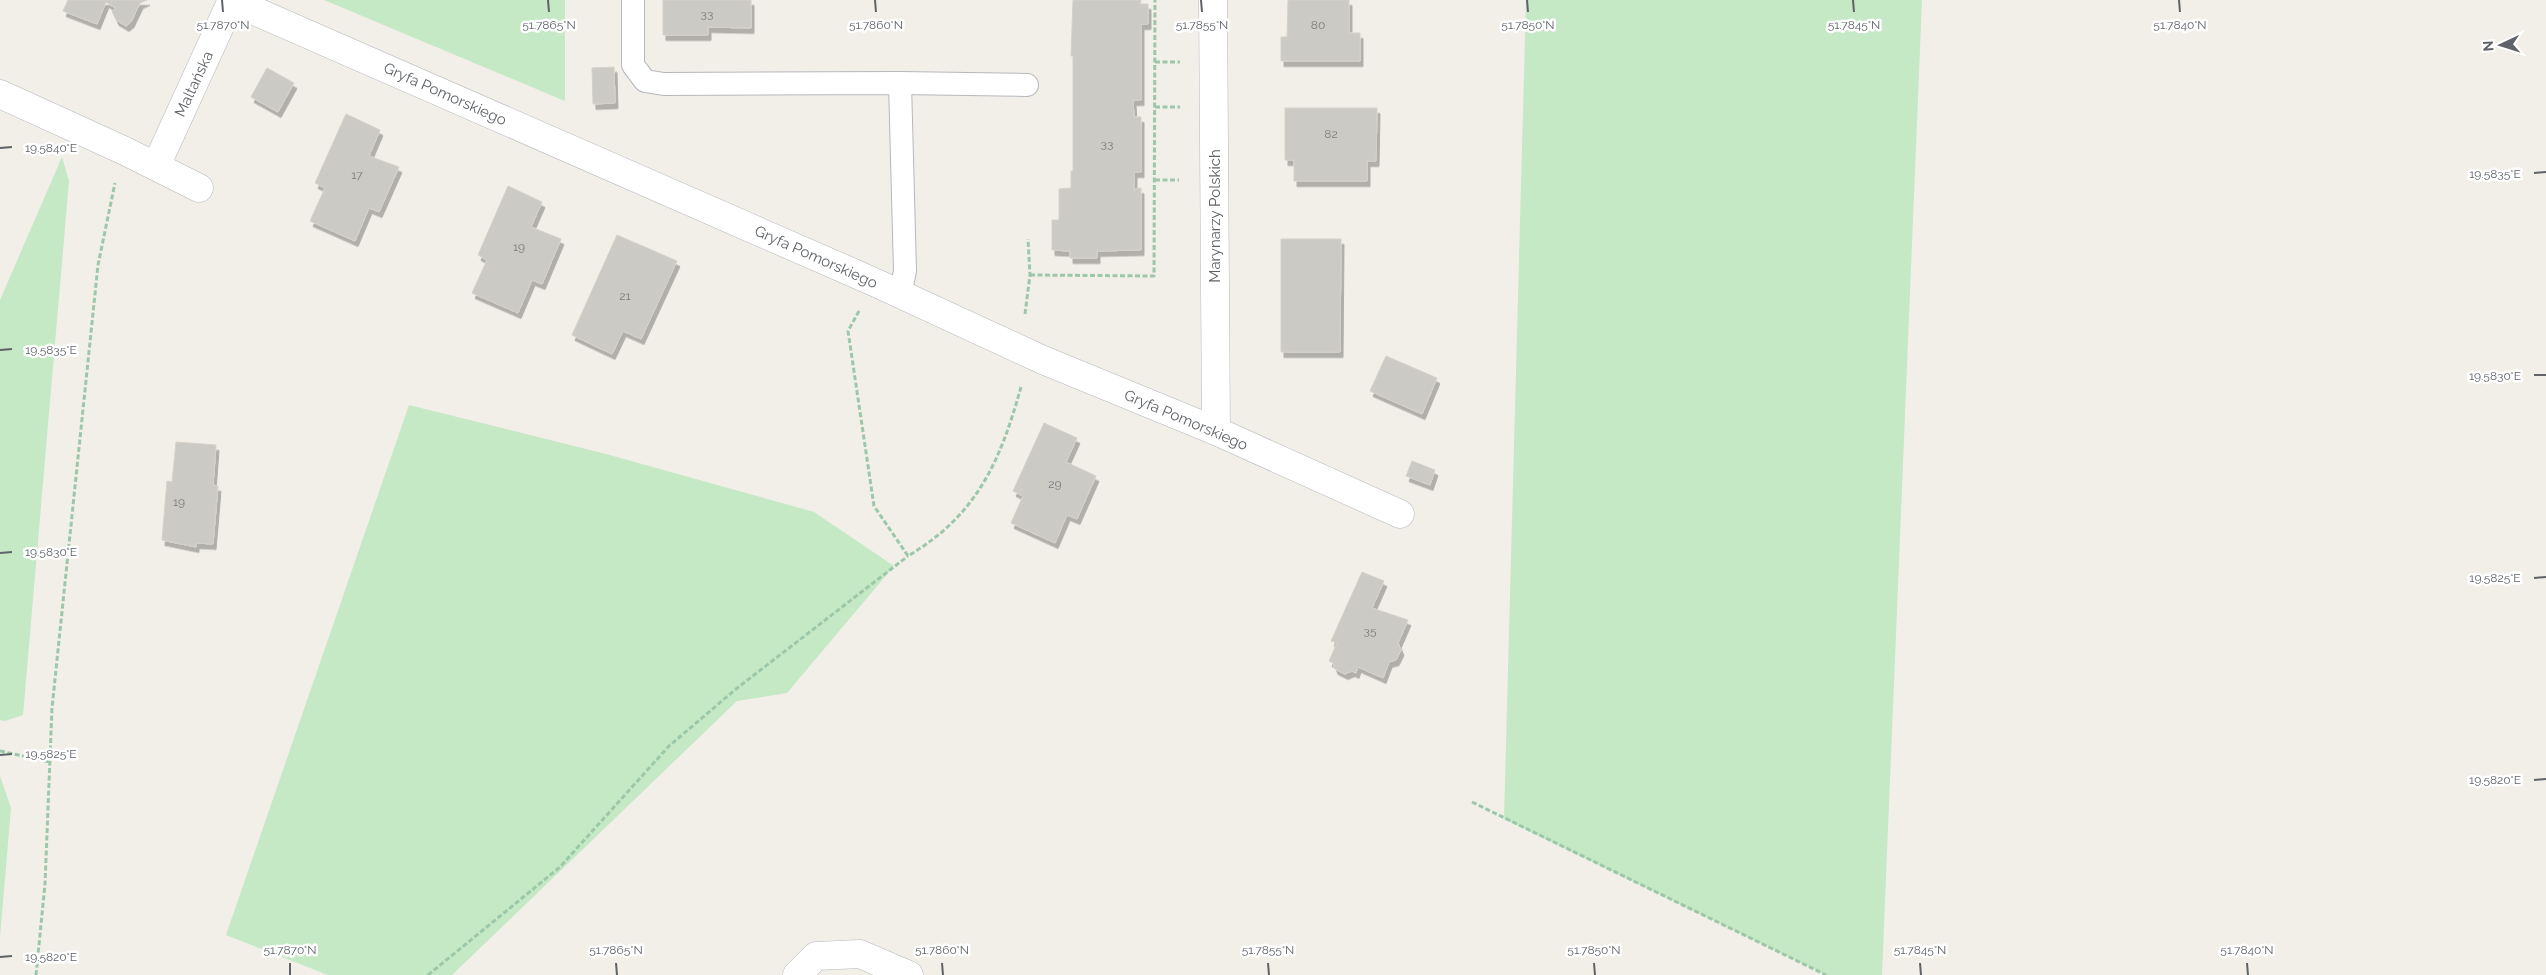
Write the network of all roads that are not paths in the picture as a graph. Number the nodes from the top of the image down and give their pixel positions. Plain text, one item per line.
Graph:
1 (633, 0) edge
2 (1213, 0) edge
3 (232, 1) edge
4 (900, 83) junction
5 (1027, 85) dead end
6 (0, 94) edge
7 (156, 166) junction
8 (199, 188) dead end
9 (900, 295) junction
10 (1216, 431) junction
11 (1400, 514) dead end
12 (797, 975) edge
13 (909, 975) edge

1 - 4 lane
2 - 10 street, Marynarzy Polskich
3 - 7 street, Maltańska
3 - 9 street, Gryfa Pomorskiego
4 - 5 lane
4 - 9 lane
6 - 7 street
7 - 8 street
9 - 10 street, Gryfa Pomorskiego
10 - 11 street, Gryfa Pomorskiego
12 - 13 street

